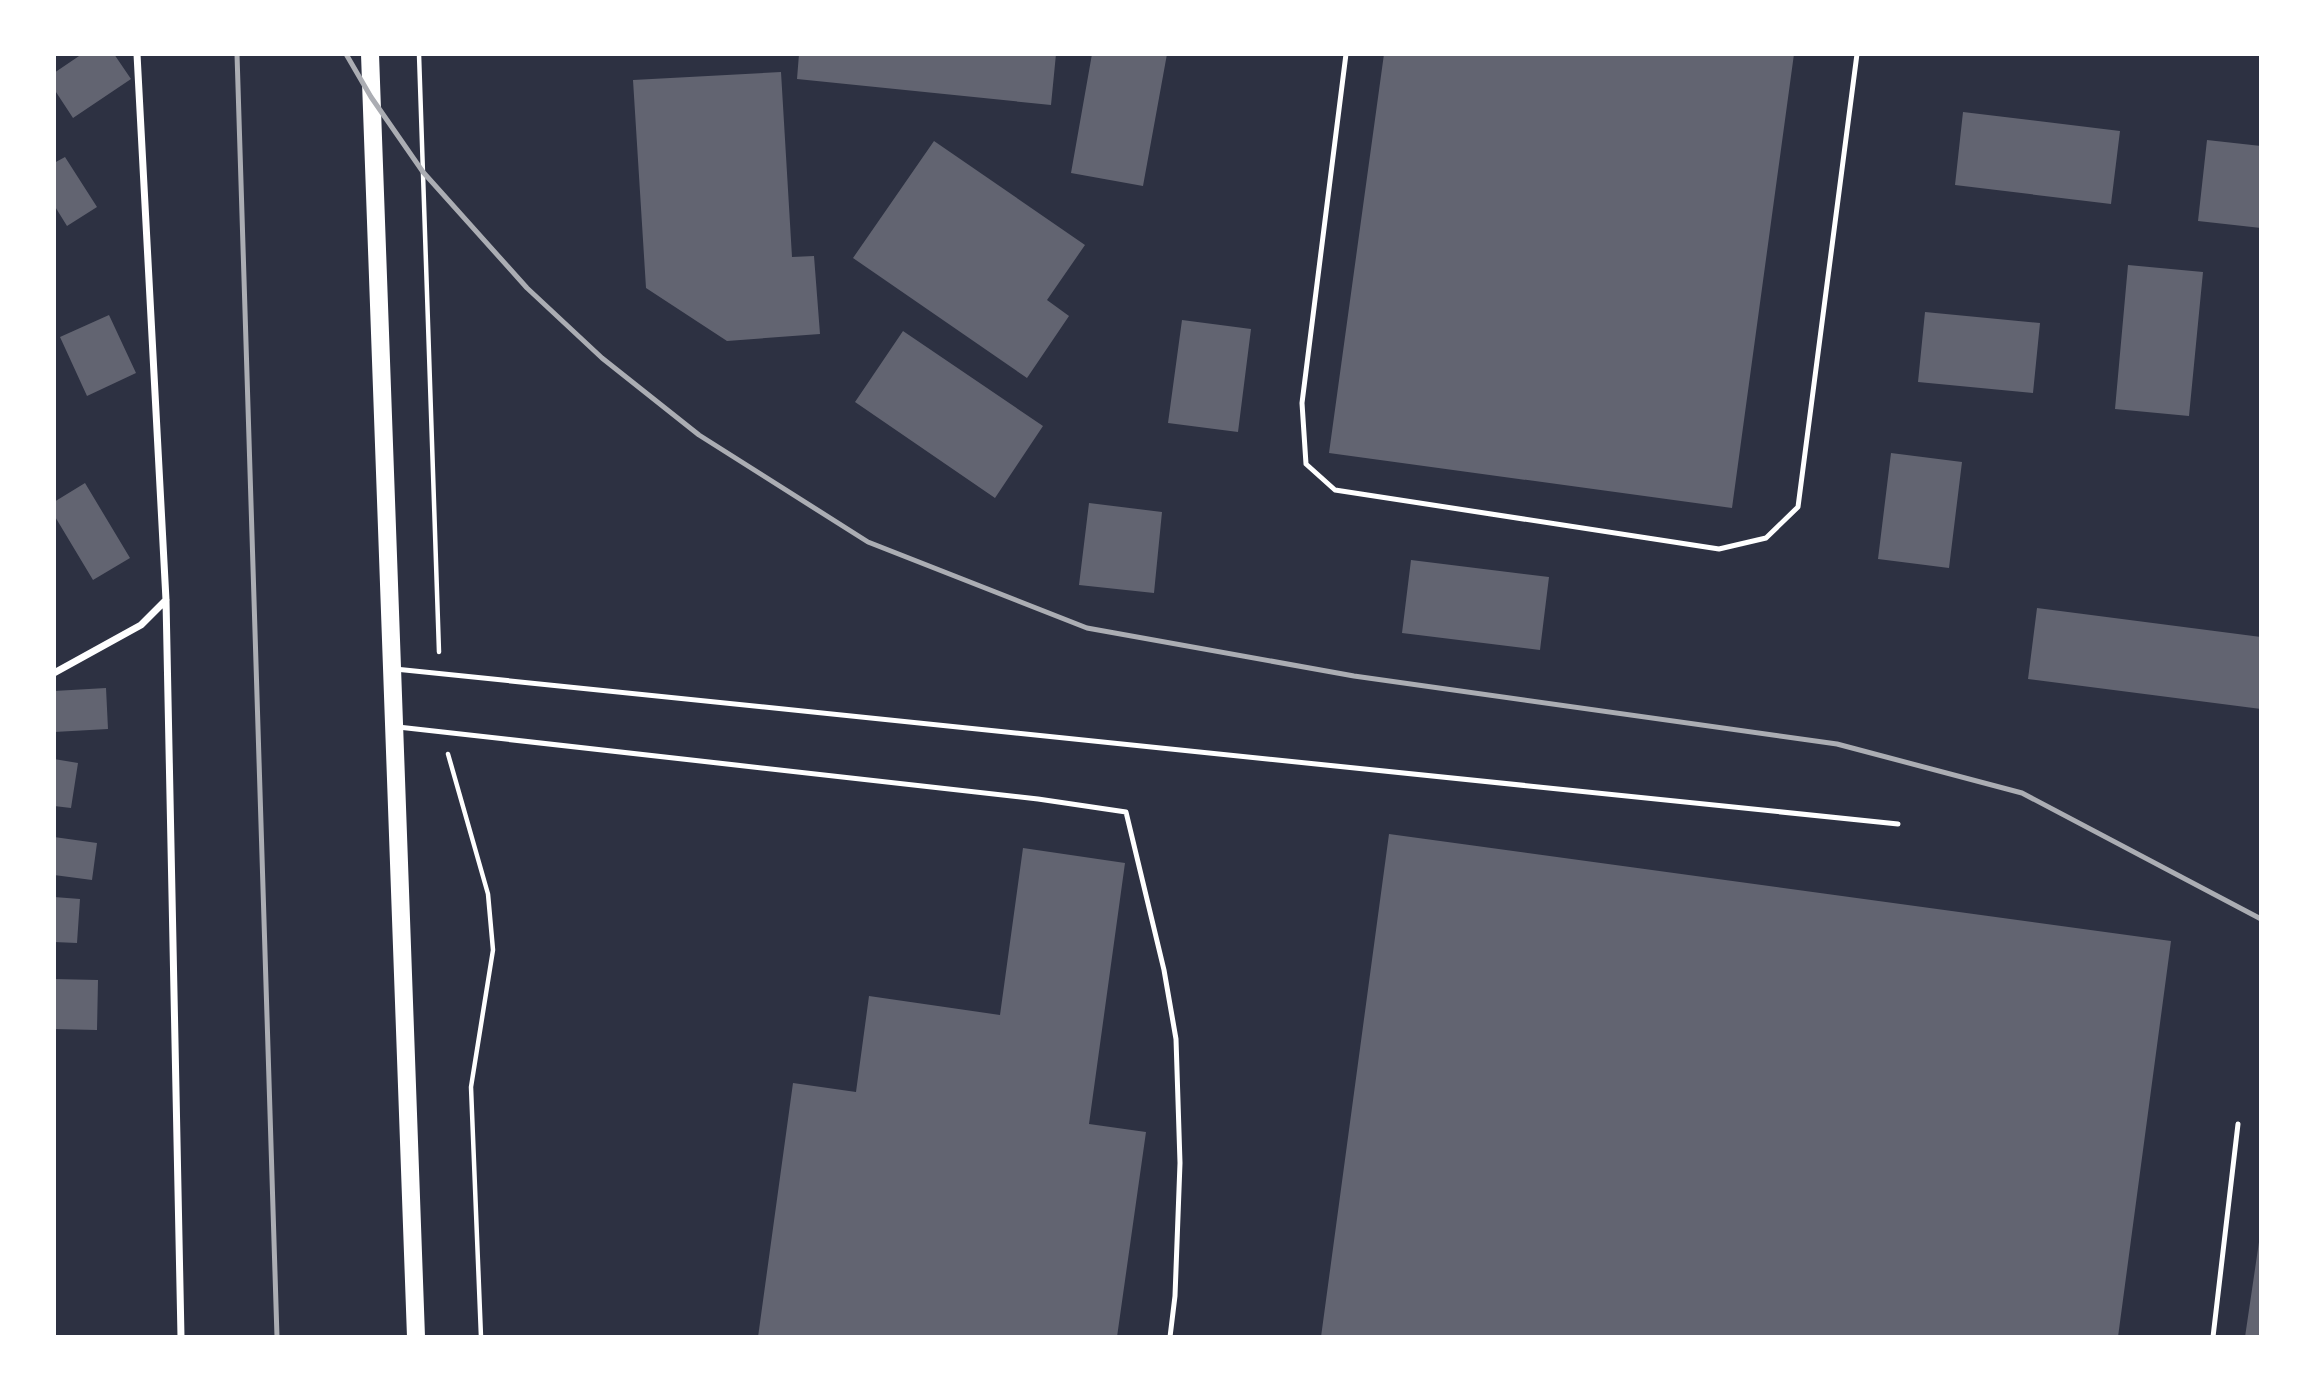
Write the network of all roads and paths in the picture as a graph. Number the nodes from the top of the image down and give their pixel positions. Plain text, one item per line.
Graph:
1 (137, 54) edge
2 (370, 54) edge
3 (1346, 54) edge
4 (1857, 54) edge
5 (166, 600) junction
6 (392, 669) junction
7 (54, 673) edge
8 (394, 727) junction
9 (1898, 824) dead end
10 (2238, 1124) dead end
11 (181, 1337) edge
12 (415, 1337) edge
13 (1170, 1337) edge
14 (2213, 1337) edge

1 - 5 street
2 - 6 main road
3 - 4 lane
5 - 7 street
5 - 11 street
6 - 8 main road
6 - 9 lane
8 - 12 main road
8 - 13 lane
10 - 14 lane

